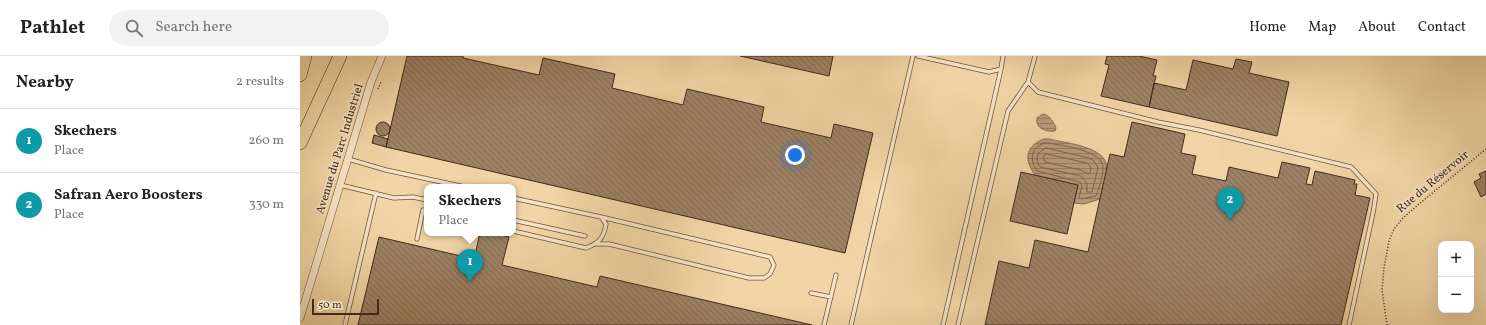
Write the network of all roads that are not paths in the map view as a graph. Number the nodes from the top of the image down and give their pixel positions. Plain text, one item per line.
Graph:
1 (305, 56) edge
2 (340, 56) edge
3 (382, 56) edge
4 (912, 56) edge
5 (918, 56) edge
6 (1004, 56) edge
7 (1035, 56) edge
8 (1001, 69) junction
9 (300, 75) edge
10 (1028, 82) junction
11 (300, 143) edge
12 (348, 160) junction
13 (451, 184) edge
14 (340, 186) junction
15 (376, 193) junction
16 (424, 199) edge
17 (516, 199) edge
18 (424, 210) edge
19 (601, 217) junction
20 (516, 221) edge
21 (516, 232) edge
22 (585, 236) dead end
23 (417, 239) dead end
24 (596, 244) junction
25 (836, 275) dead end
26 (811, 293) dead end
27 (831, 297) junction
28 (300, 318) edge
29 (346, 325) edge
30 (824, 325) edge
31 (851, 325) edge
32 (943, 325) edge
33 (958, 325) edge
34 (1349, 325) edge

1 - 9 highway
2 - 11 highway
3 - 12 street, Avenue du Parc Industriel
4 - 31 lane
5 - 8 lane
6 - 8 lane
7 - 10 lane
8 - 32 lane
10 - 33 lane
10 - 34 lane
12 - 13 lane
12 - 14 street, Avenue du Parc Industriel
14 - 15 lane
14 - 28 street, Avenue du Parc Industriel
15 - 16 lane
15 - 29 lane
17 - 19 lane
18 - 23 lane
19 - 24 lane
19 - 24 lane
20 - 22 lane
21 - 24 lane
25 - 27 lane
26 - 27 lane
27 - 30 lane

